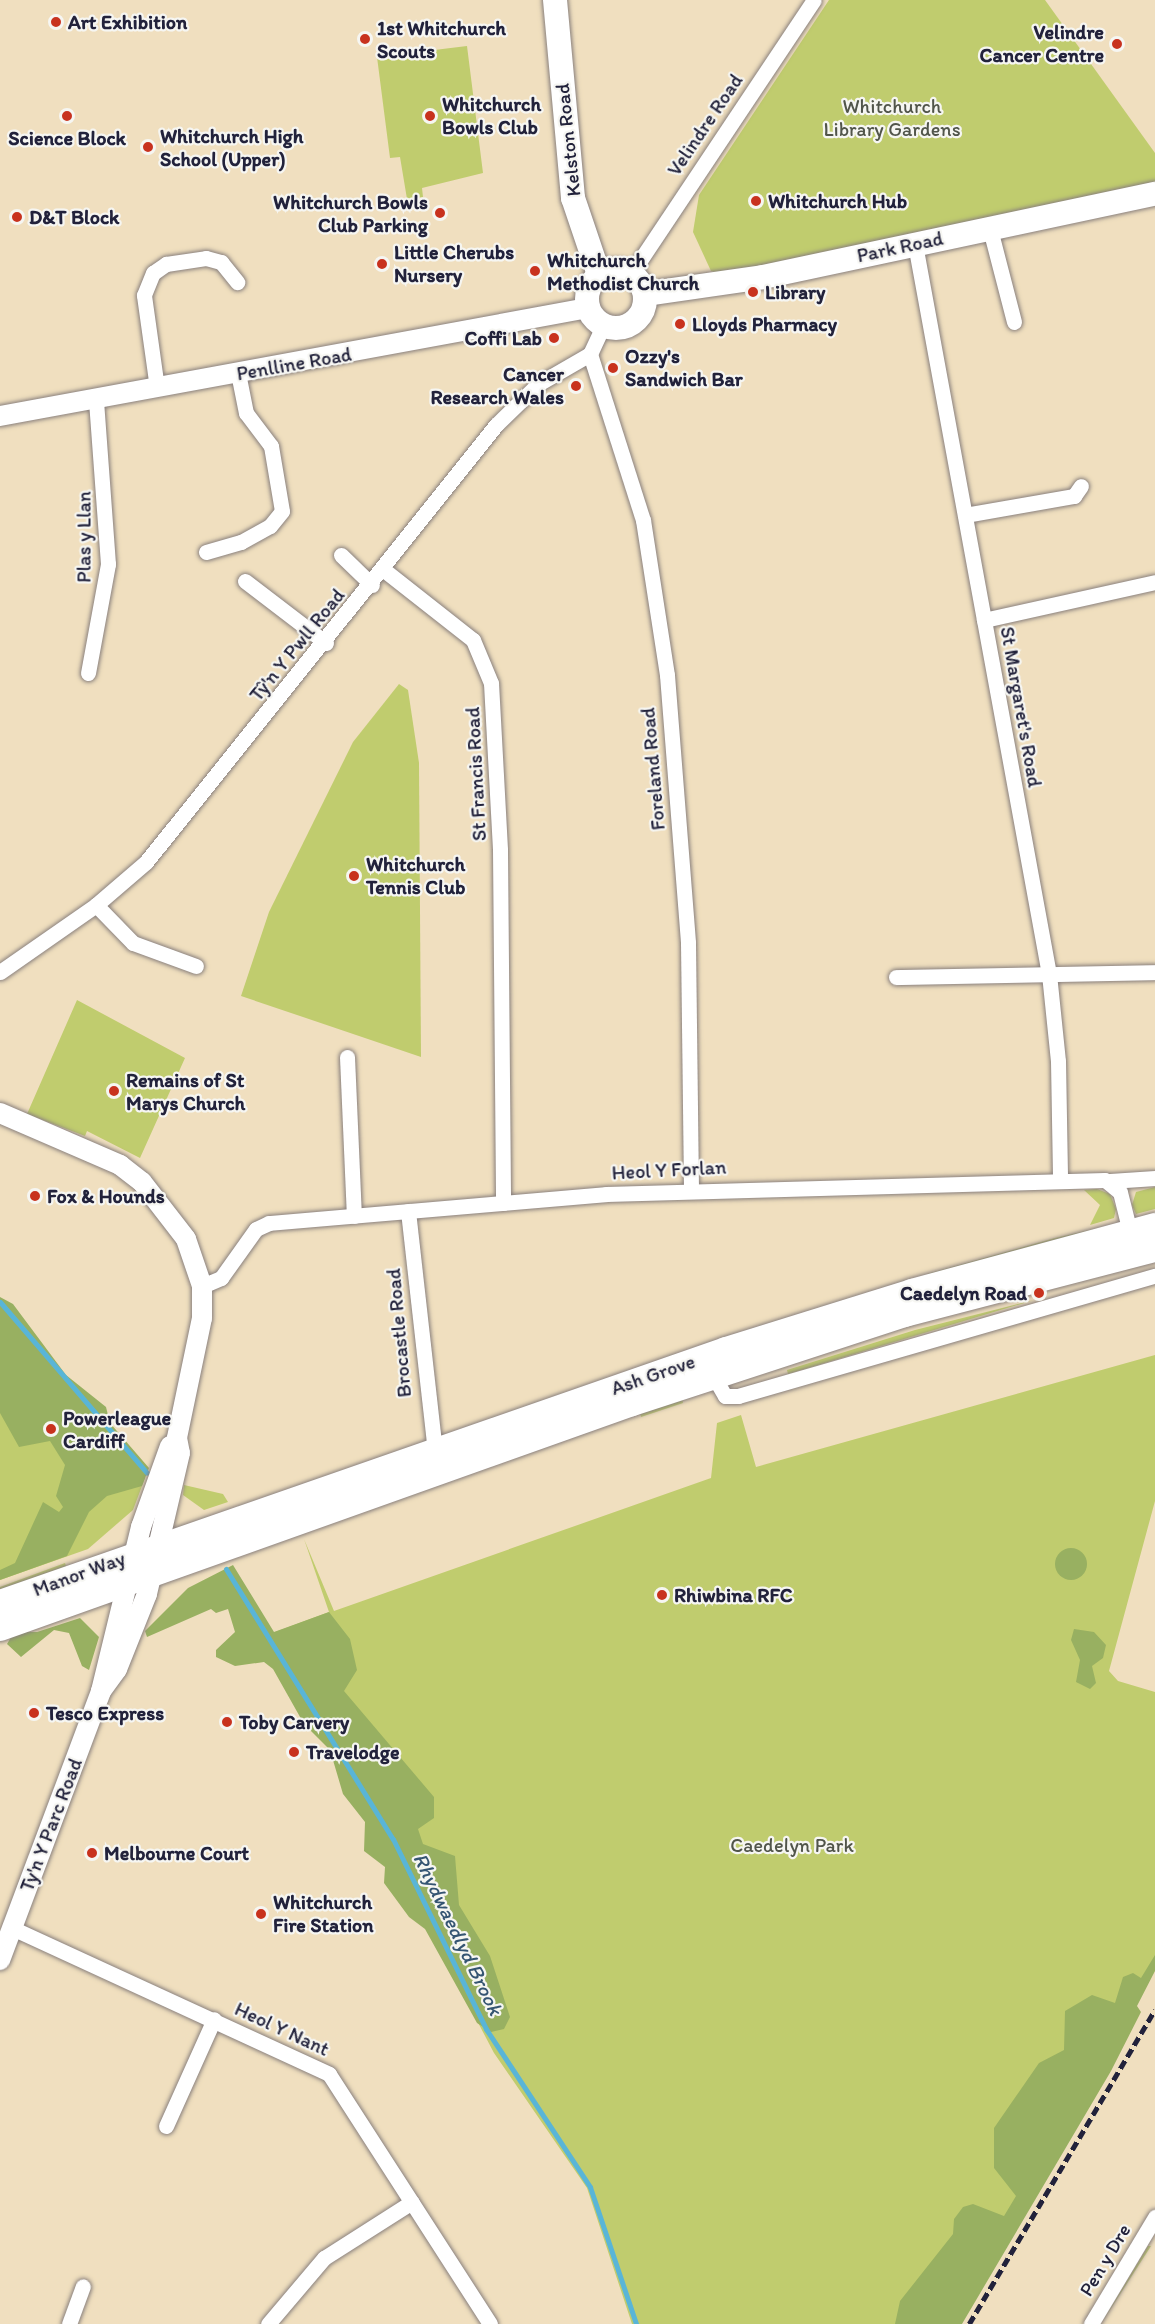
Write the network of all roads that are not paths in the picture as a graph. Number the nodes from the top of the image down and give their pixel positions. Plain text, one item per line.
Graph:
1 (555, 0) edge
2 (814, 0) edge
3 (1155, 194) edge
4 (990, 229) junction
5 (915, 244) junction
6 (631, 274) junction
7 (599, 275) junction
8 (237, 282) dead end
9 (645, 294) junction
10 (595, 317) junction
11 (1014, 322) dead end
12 (591, 354) junction
13 (238, 374) junction
14 (157, 388) junction
15 (96, 399) junction
16 (0, 416) edge
17 (1081, 486) dead end
18 (965, 514) junction
19 (206, 552) dead end
20 (341, 555) dead end
21 (384, 570) junction
22 (246, 581) dead end
23 (1155, 582) edge
24 (372, 585) junction
25 (984, 620) junction
26 (326, 643) junction
27 (88, 673) dead end
28 (96, 905) junction
29 (196, 966) dead end
30 (0, 972) edge
31 (1155, 972) edge
32 (1049, 974) junction
33 (896, 977) dead end
34 (347, 1057) dead end
35 (0, 1113) edge
36 (1155, 1178) edge
37 (1060, 1180) junction
38 (1110, 1181) junction
39 (691, 1190) junction
40 (503, 1203) junction
41 (408, 1211) junction
42 (354, 1216) junction
43 (1155, 1226) edge
44 (1130, 1232) junction
45 (1155, 1250) edge
46 (1155, 1276) edge
47 (202, 1286) junction
48 (714, 1377) junction
49 (435, 1450) junction
50 (144, 1564) junction
51 (0, 1603) edge
52 (0, 1628) edge
53 (12, 1928) junction
54 (0, 1960) edge
55 (214, 2019) junction
56 (165, 2127) dead end
57 (412, 2202) junction
58 (1155, 2217) edge
59 (83, 2286) dead end
60 (69, 2324) edge
61 (268, 2324) edge
62 (490, 2324) edge
63 (1091, 2324) edge

1 - 7 main road, Kelston Road
2 - 6 street, Velindre Road
3 - 4 main road, Park Road
4 - 5 main road, Park Road
4 - 11 street
5 - 9 main road, Park Road
5 - 18 street, St Margaret's Road
6 - 7 main road
6 - 9 main road
7 - 10 main road
8 - 14 street
9 - 10 main road
10 - 12 street
10 - 13 street, Penlline Road
12 - 21 street, Tŷ'n Y Pwll Road
12 - 39 street, Foreland Road
13 - 14 street, Penlline Road
13 - 19 street
14 - 15 street, Penlline Road
15 - 16 street, Penlline Road
15 - 27 street, Plas y Llan
17 - 18 street
18 - 25 street, St Margaret's Road
20 - 24 street
21 - 24 street, Tŷ'n Y Pwll Road
21 - 40 street, St Francis Road
22 - 26 street
23 - 25 street
24 - 26 street, Tŷ'n Y Pwll Road
25 - 32 street, St Margaret's Road
26 - 28 street, Tŷ'n Y Pwll Road
28 - 29 street
28 - 30 street, Tŷ'n Y Pwll Road
31 - 32 street
32 - 33 street
32 - 37 street, St Margaret's Road
34 - 42 street
35 - 47 street
36 - 38 street, Heol Y Forlan
37 - 38 street, Heol Y Forlan
37 - 39 street, Heol Y Forlan
38 - 44 street
39 - 40 street, Heol Y Forlan
40 - 41 street, Heol Y Forlan
41 - 42 street, Heol Y Forlan
41 - 49 street, Brocastle Road
42 - 47 street, Heol Y Forlan
43 - 44 highway, Ash Grove
44 - 49 highway, Ash Grove
45 - 48 highway, Ash Grove
46 - 48 street, Ash Grove
47 - 50 street, Ty'n Y Parc Road
48 - 50 highway, Ash Grove
49 - 50 highway, Ash Grove
50 - 51 highway, Manor Way
50 - 52 highway, Manor Way
50 - 53 street, Ty'n Y Parc Road
53 - 54 street, Ty'n Y Parc Road
53 - 55 street, Heol Y Nant
55 - 56 street
55 - 57 street, Heol Y Nant
57 - 61 street
57 - 62 street, Heol Y Nant
58 - 63 street, Pen y Dre
59 - 60 street

